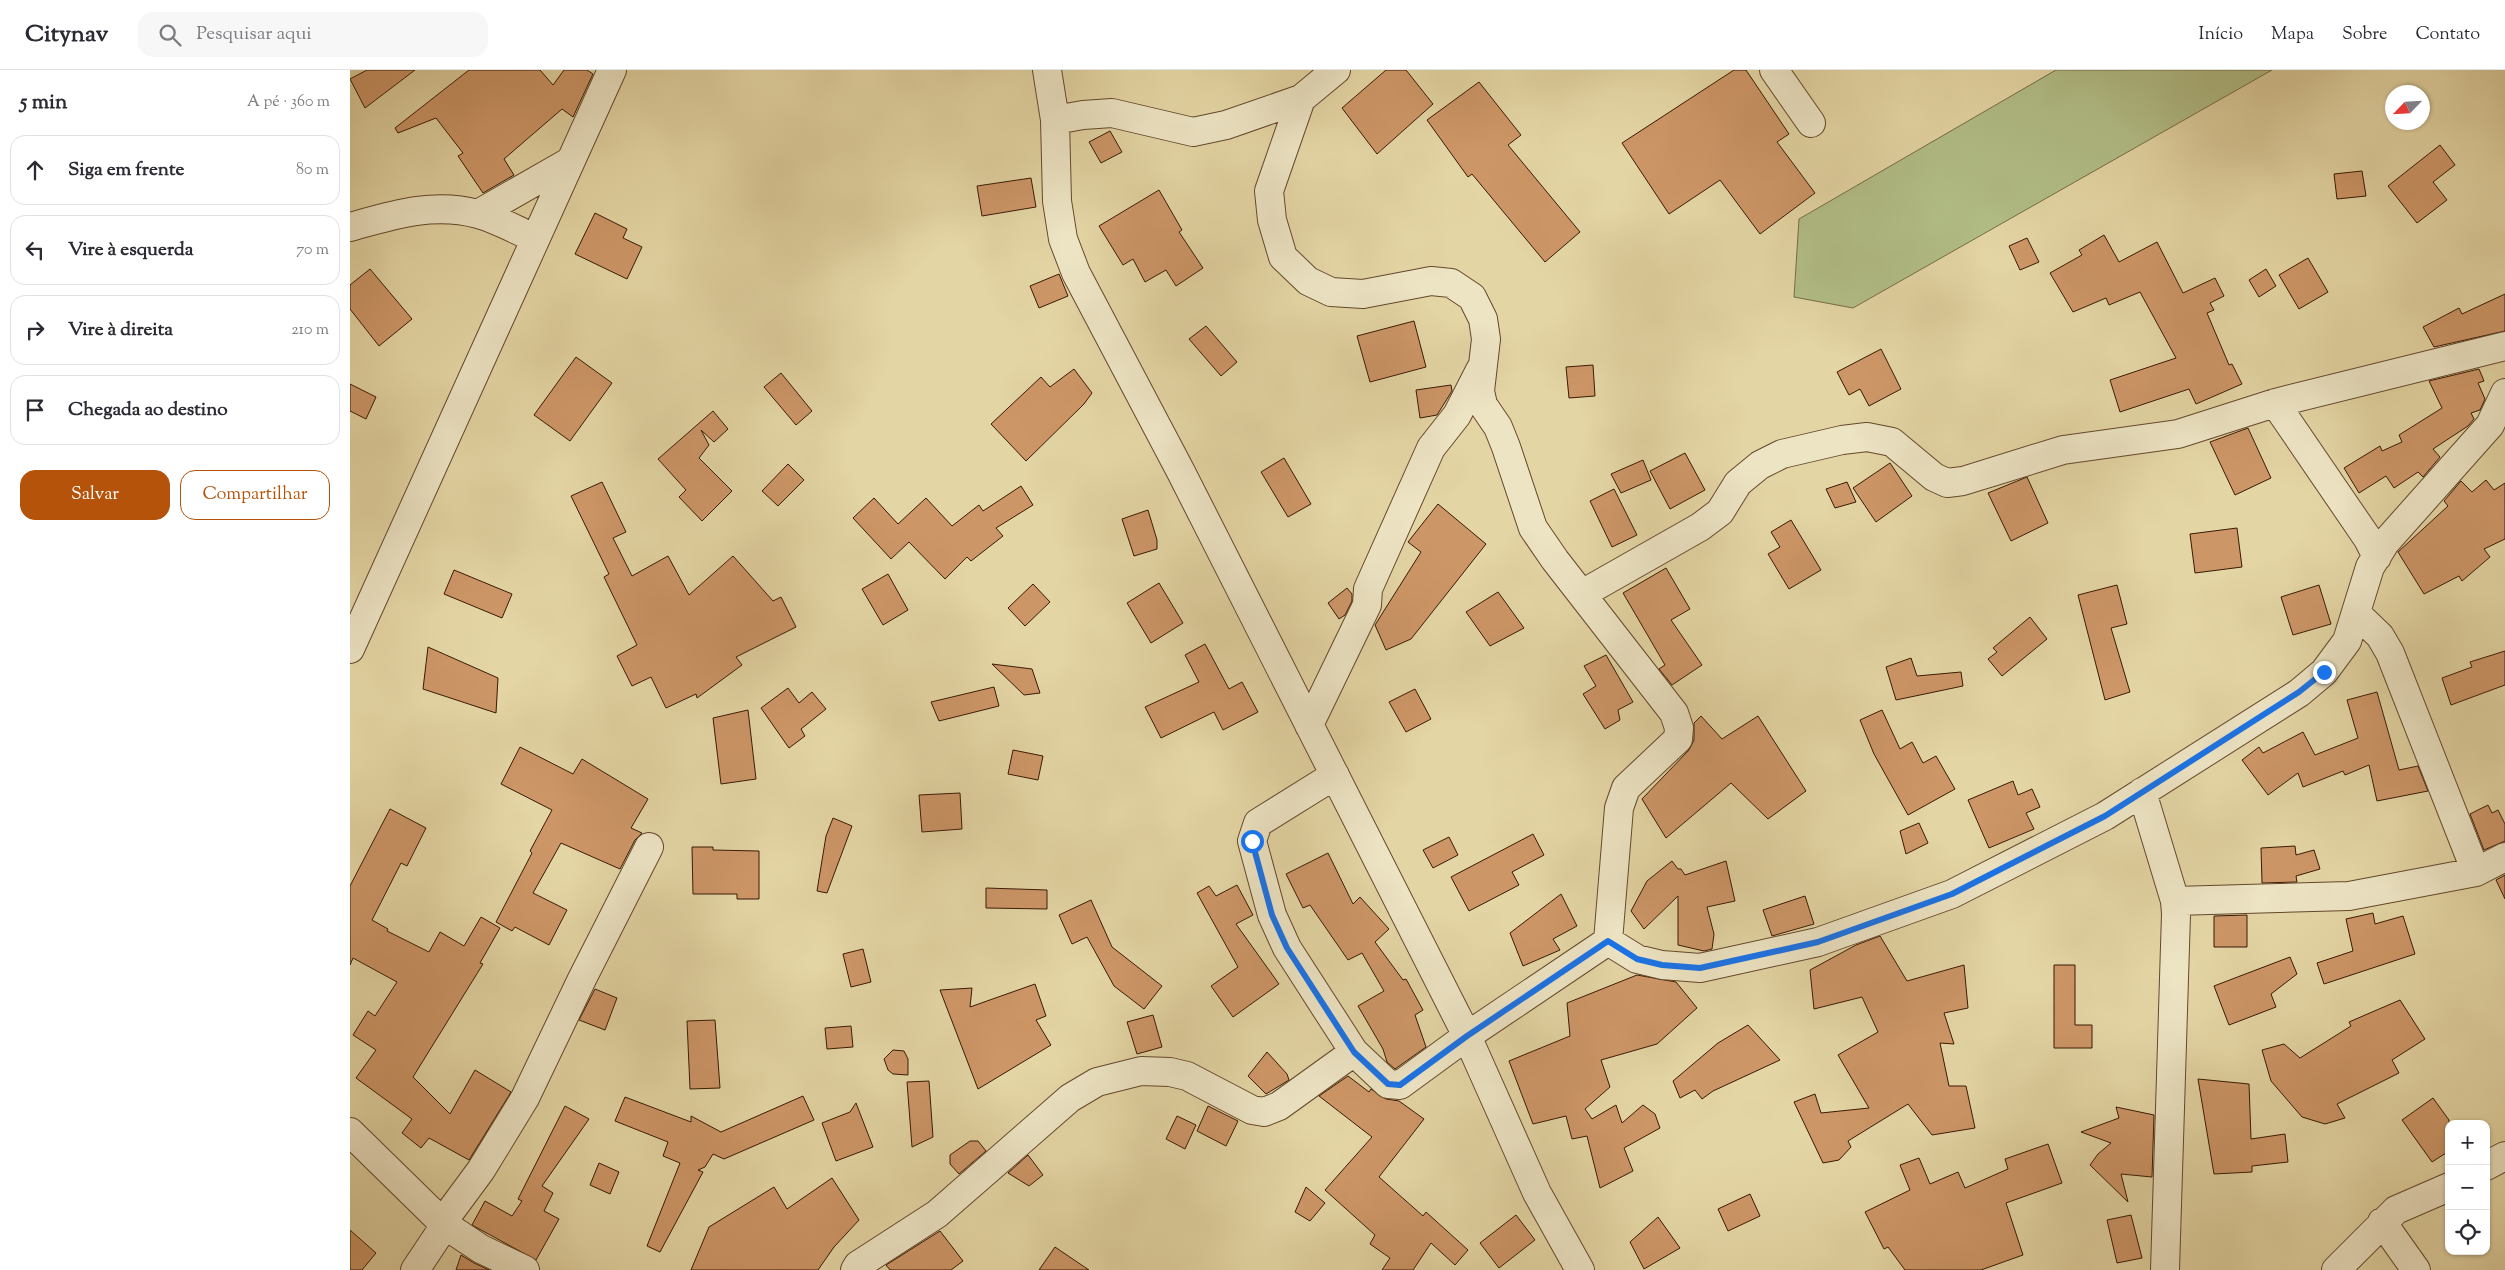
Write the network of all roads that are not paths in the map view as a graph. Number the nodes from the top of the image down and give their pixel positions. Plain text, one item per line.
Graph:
1 (612, 70) edge
2 (1047, 70) edge
3 (1336, 70) edge
4 (1774, 70) edge
5 (1301, 99) junction
6 (1055, 120) junction
7 (1811, 123) dead end
8 (569, 162) junction
9 (478, 214) junction
10 (350, 227) edge
11 (534, 238) junction
12 (2505, 346) edge
13 (1484, 362) junction
14 (2505, 393) edge
15 (2275, 402) junction
16 (2376, 557) junction
17 (1582, 594) junction
18 (2356, 614) junction
19 (350, 649) edge
20 (1309, 725) junction
21 (1335, 775) junction
22 (2142, 792) junction
23 (649, 847) dead end
24 (2505, 857) edge
25 (2476, 872) junction
26 (2175, 901) junction
27 (1608, 941) junction
28 (1467, 1036) junction
29 (1354, 1052) junction
30 (350, 1132) edge
31 (2505, 1156) edge
32 (2488, 1165) edge
33 (2445, 1189) edge
34 (2382, 1222) junction
35 (445, 1225) junction
36 (415, 1270) edge
37 (525, 1270) edge
38 (855, 1270) edge
39 (1580, 1270) edge
40 (2165, 1270) edge
41 (2336, 1270) edge
42 (2416, 1270) edge

1 - 8 street
2 - 6 street
3 - 5 street
4 - 7 street
5 - 6 street
5 - 13 street
6 - 20 street
8 - 9 street
8 - 11 street
9 - 10 street
9 - 11 street
11 - 19 street
12 - 15 street
13 - 17 street
13 - 20 street
14 - 16 street
15 - 16 street
15 - 17 street
16 - 18 street
17 - 27 street
18 - 22 street
18 - 25 street
20 - 21 street
21 - 28 street
21 - 29 street
22 - 26 street
22 - 27 street
23 - 35 street
24 - 25 street
25 - 26 street
26 - 40 street
27 - 28 street
28 - 29 street
28 - 39 street
29 - 38 street
30 - 35 street
31 - 32 street
33 - 34 street
34 - 41 street
34 - 42 street
35 - 36 street
35 - 37 street

